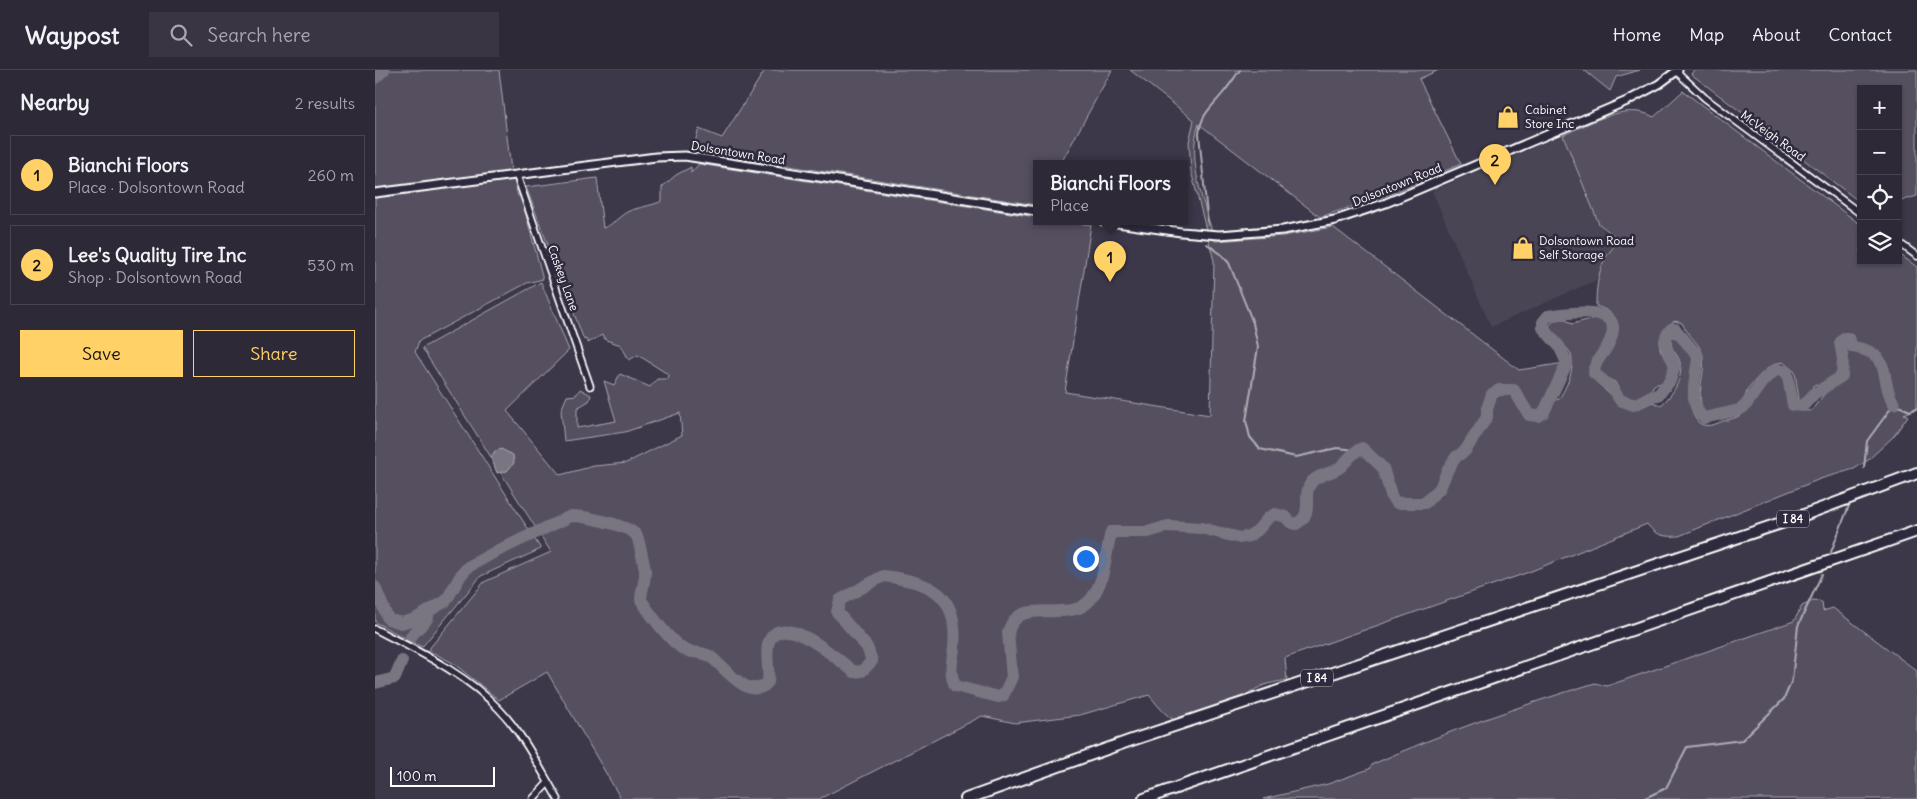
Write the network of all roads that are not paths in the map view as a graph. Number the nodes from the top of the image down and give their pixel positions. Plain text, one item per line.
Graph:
1 (1677, 71) edge
2 (517, 176) junction
3 (375, 193) edge
4 (1033, 211) edge
5 (1857, 211) edge
6 (1131, 225) edge
7 (1902, 245) edge
8 (1917, 256) edge
9 (590, 386) dead end
10 (1917, 473) edge
11 (1917, 531) edge
12 (375, 629) edge
13 (548, 783) junction
14 (1189, 783) junction
15 (533, 799) edge
16 (558, 799) edge
17 (966, 799) edge
18 (1144, 799) edge
19 (1162, 799) edge

1 - 5 street, McVeigh Road
1 - 6 street, Dolsontown Road
2 - 3 street, Dolsontown Road
2 - 4 street, Dolsontown Road
2 - 9 street, Caskey Lane
7 - 8 street
10 - 17 highway, I 84
11 - 14 highway
12 - 13 street
13 - 15 street
13 - 16 street
14 - 18 highway
14 - 19 highway

